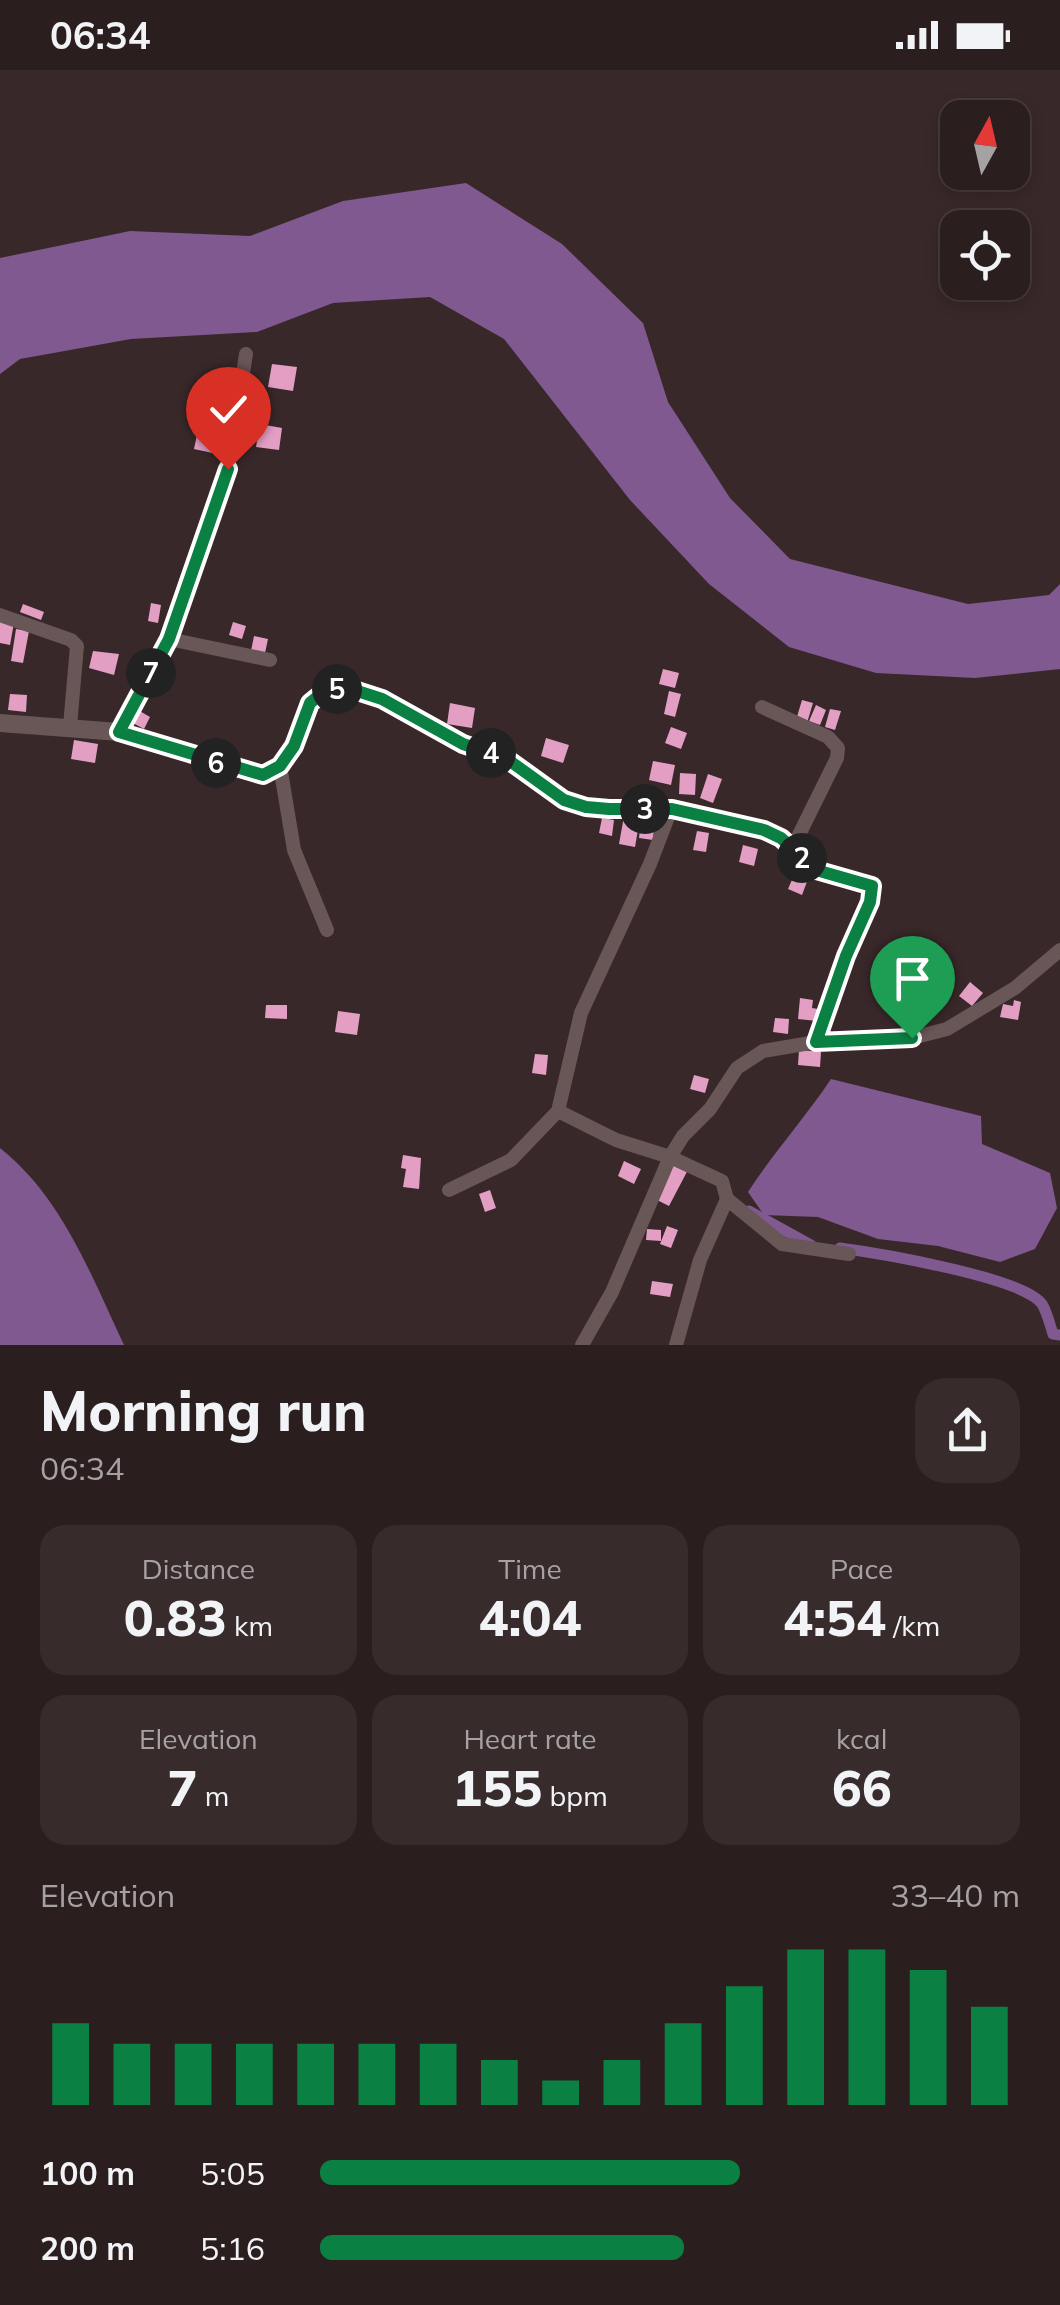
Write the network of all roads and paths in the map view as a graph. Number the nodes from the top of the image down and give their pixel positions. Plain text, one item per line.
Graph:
1 (246, 354) dead end
2 (0, 615) edge
3 (169, 639) junction
4 (270, 660) dead end
5 (762, 707) dead end
6 (0, 723) edge
7 (70, 726) junction
8 (119, 732) junction
9 (280, 766) junction
10 (672, 809) junction
11 (792, 849) junction
12 (872, 886) joint
13 (327, 930) dead end
14 (1060, 950) edge
15 (816, 1042) junction
16 (558, 1111) junction
17 (670, 1156) junction
18 (448, 1190) dead end
19 (727, 1199) junction
20 (848, 1254) dead end
21 (582, 1345) edge
22 (676, 1345) edge

1 - 3 street
2 - 7 street
3 - 4 street
3 - 8 street
5 - 11 street
6 - 7 street
7 - 8 street
8 - 9 street
9 - 10 street
9 - 13 street
10 - 11 street
10 - 16 street
11 - 12 street
12 - 15 street
14 - 15 street
15 - 17 street
16 - 17 street
16 - 18 street
17 - 19 street
17 - 21 street
19 - 20 street
19 - 22 street

